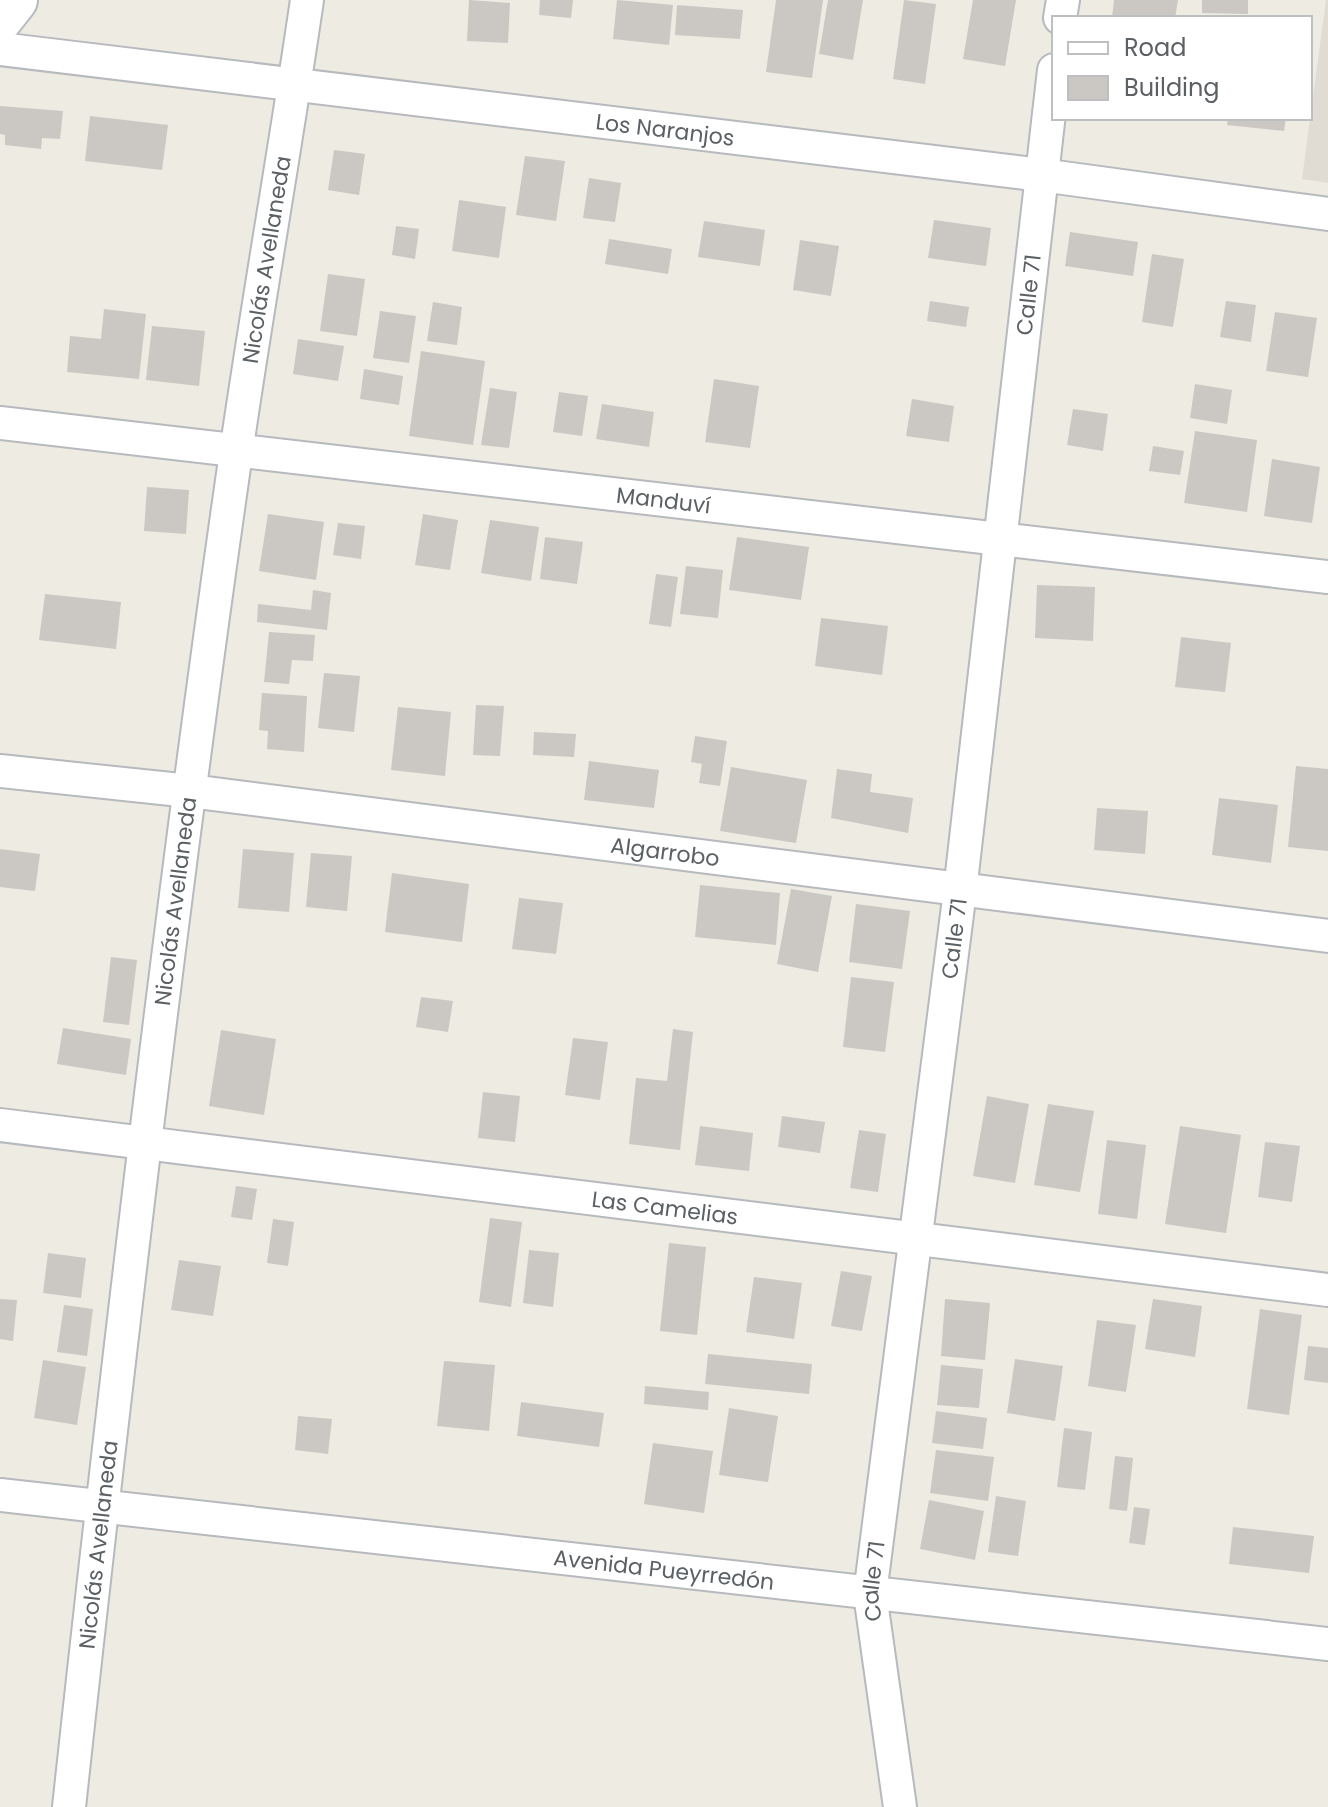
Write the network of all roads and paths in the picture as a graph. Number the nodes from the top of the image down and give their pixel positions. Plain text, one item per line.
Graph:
1 (15, 0) edge
2 (307, 0) edge
3 (0, 19) edge
4 (0, 49) edge
5 (1052, 86) edge
6 (294, 87) junction
7 (1041, 175) junction
8 (1328, 214) edge
9 (0, 423) edge
10 (237, 451) junction
11 (1000, 536) junction
12 (1328, 577) edge
13 (0, 771) edge
14 (190, 791) junction
15 (960, 891) junction
16 (1328, 936) edge
17 (0, 1125) edge
18 (146, 1142) junction
19 (914, 1237) junction
20 (1328, 1290) edge
21 (0, 1495) edge
22 (101, 1507) junction
23 (870, 1594) junction
24 (1328, 1644) edge
25 (69, 1807) edge
26 (900, 1807) edge

1 - 3 main road
2 - 6 street, Nicolás Avellaneda
4 - 6 street, Los Naranjos
5 - 7 street, Calle 71
6 - 7 street, Los Naranjos
6 - 10 street, Nicolás Avellaneda
7 - 8 street, Los Naranjos
7 - 11 street, Calle 71
9 - 10 street, Manduví
10 - 11 street, Manduví
10 - 14 street, Nicolás Avellaneda
11 - 12 street, Manduví
11 - 15 street, Calle 71
13 - 14 street, Algarrobo
14 - 15 street, Algarrobo
14 - 18 street, Nicolás Avellaneda
15 - 16 street, Algarrobo
15 - 19 street, Calle 71
17 - 18 street, Las Camelias
18 - 19 street, Las Camelias
18 - 22 street, Nicolás Avellaneda
19 - 20 street, Las Camelias
19 - 23 street, Calle 71
21 - 22 street, Avenida Pueyrredón
22 - 23 street, Avenida Pueyrredón
22 - 25 street, Nicolás Avellaneda
23 - 24 street, Avenida Pueyrredón
23 - 26 street, Calle 71

